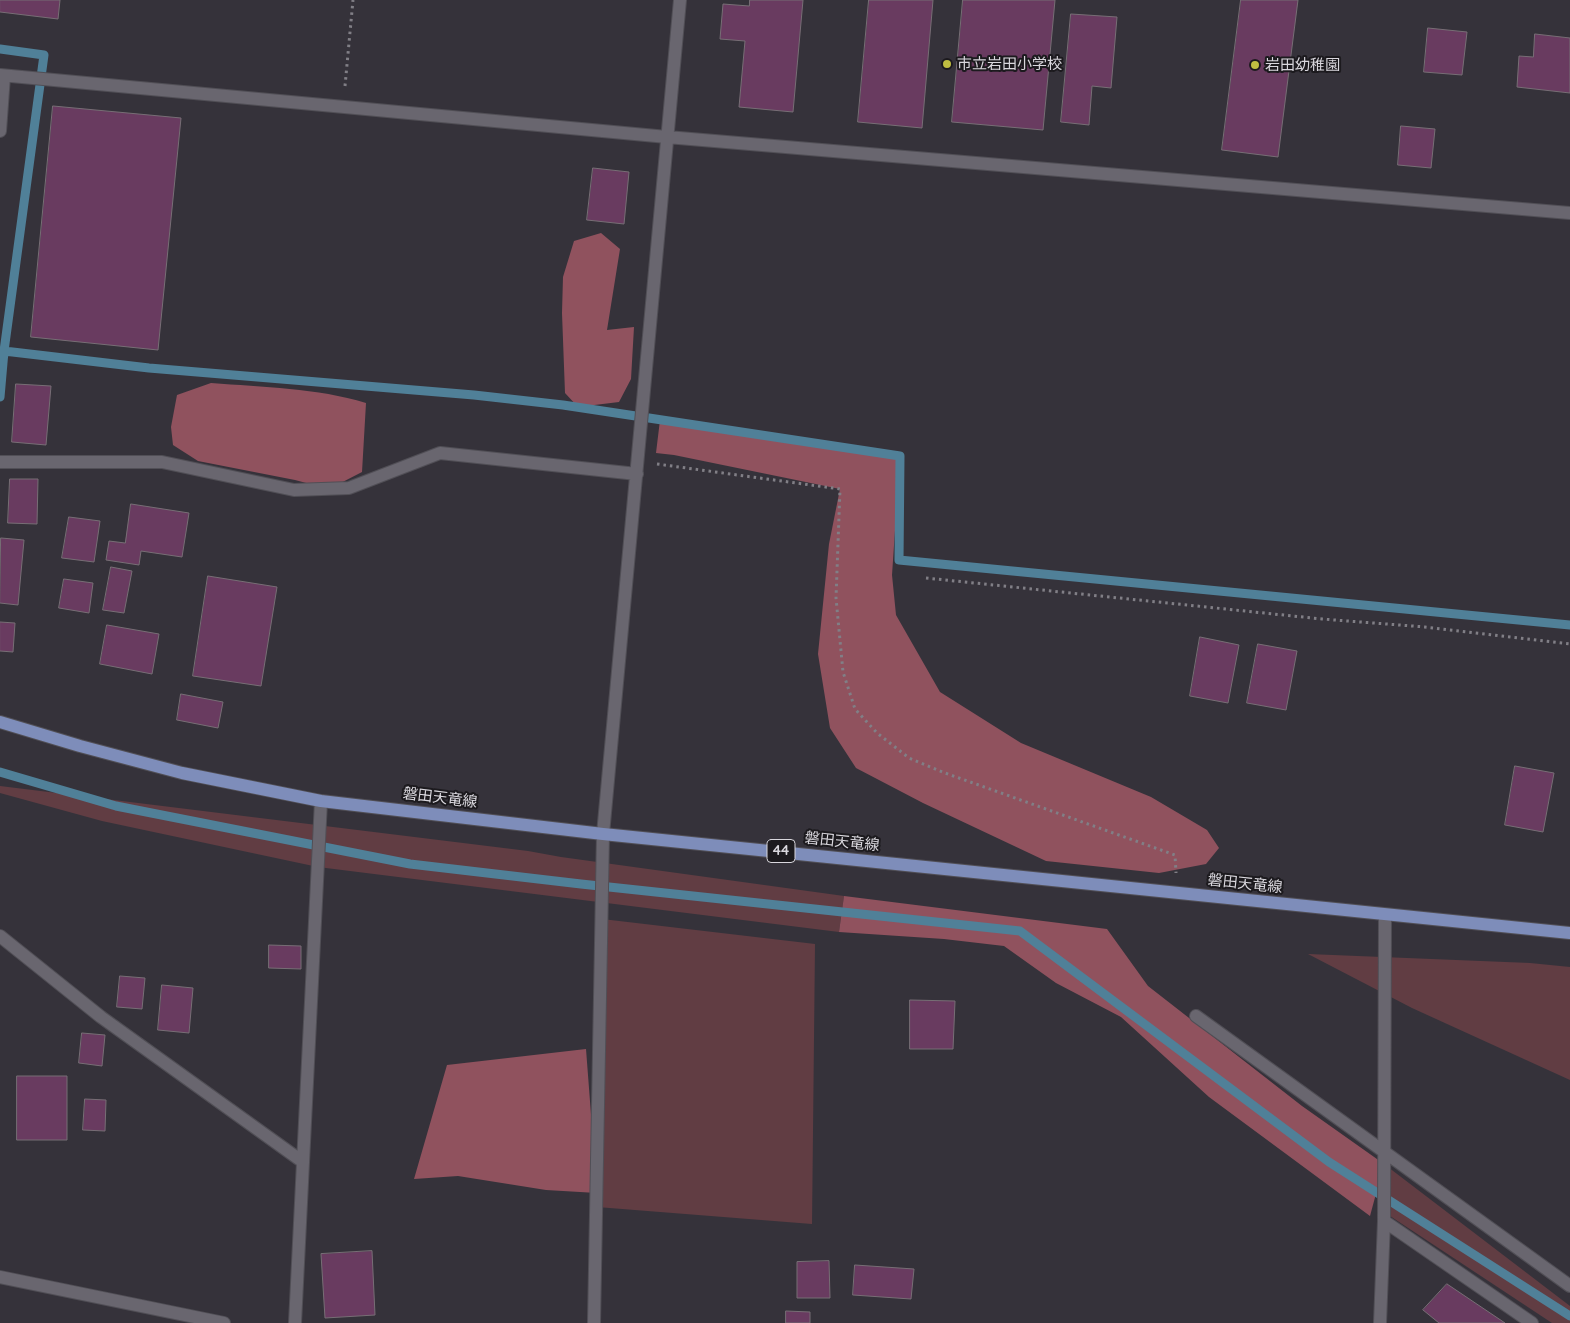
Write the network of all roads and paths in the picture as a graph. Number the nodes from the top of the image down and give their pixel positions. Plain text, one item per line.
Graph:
1 (353, 0) edge
2 (680, 0) edge
3 (2, 76) edge
4 (343, 107) junction
5 (0, 131) edge
6 (667, 137) junction
7 (1570, 213) edge
8 (0, 462) edge
9 (638, 468) junction
10 (926, 578) dead end
11 (1570, 644) edge
12 (0, 722) edge
13 (321, 801) junction
14 (603, 834) junction
15 (1177, 893) junction
16 (1386, 915) junction
17 (1570, 933) edge
18 (0, 936) edge
19 (1196, 1016) dead end
20 (1385, 1152) junction
21 (303, 1162) junction
22 (1384, 1221) junction
23 (0, 1277) edge
24 (1570, 1286) edge
25 (224, 1323) edge
26 (295, 1323) edge
27 (594, 1323) edge
28 (1380, 1323) edge
29 (1532, 1323) edge

1 - 4 path
2 - 6 street
3 - 4 street
3 - 5 street
4 - 6 street
6 - 7 street
6 - 9 street
8 - 9 street
9 - 14 street
9 - 15 path
10 - 11 path
12 - 13 main road, 磐田天竜線 / 44
13 - 14 main road, 磐田天竜線 / 44
13 - 21 street
14 - 15 main road, 磐田天竜線 / 44
14 - 27 street
15 - 16 main road, 磐田天竜線 / 44
16 - 17 main road, 磐田天竜線 / 44
16 - 20 street
18 - 21 street
19 - 20 street
20 - 22 street
20 - 24 street
21 - 26 street
22 - 28 street
22 - 29 street
23 - 25 street

